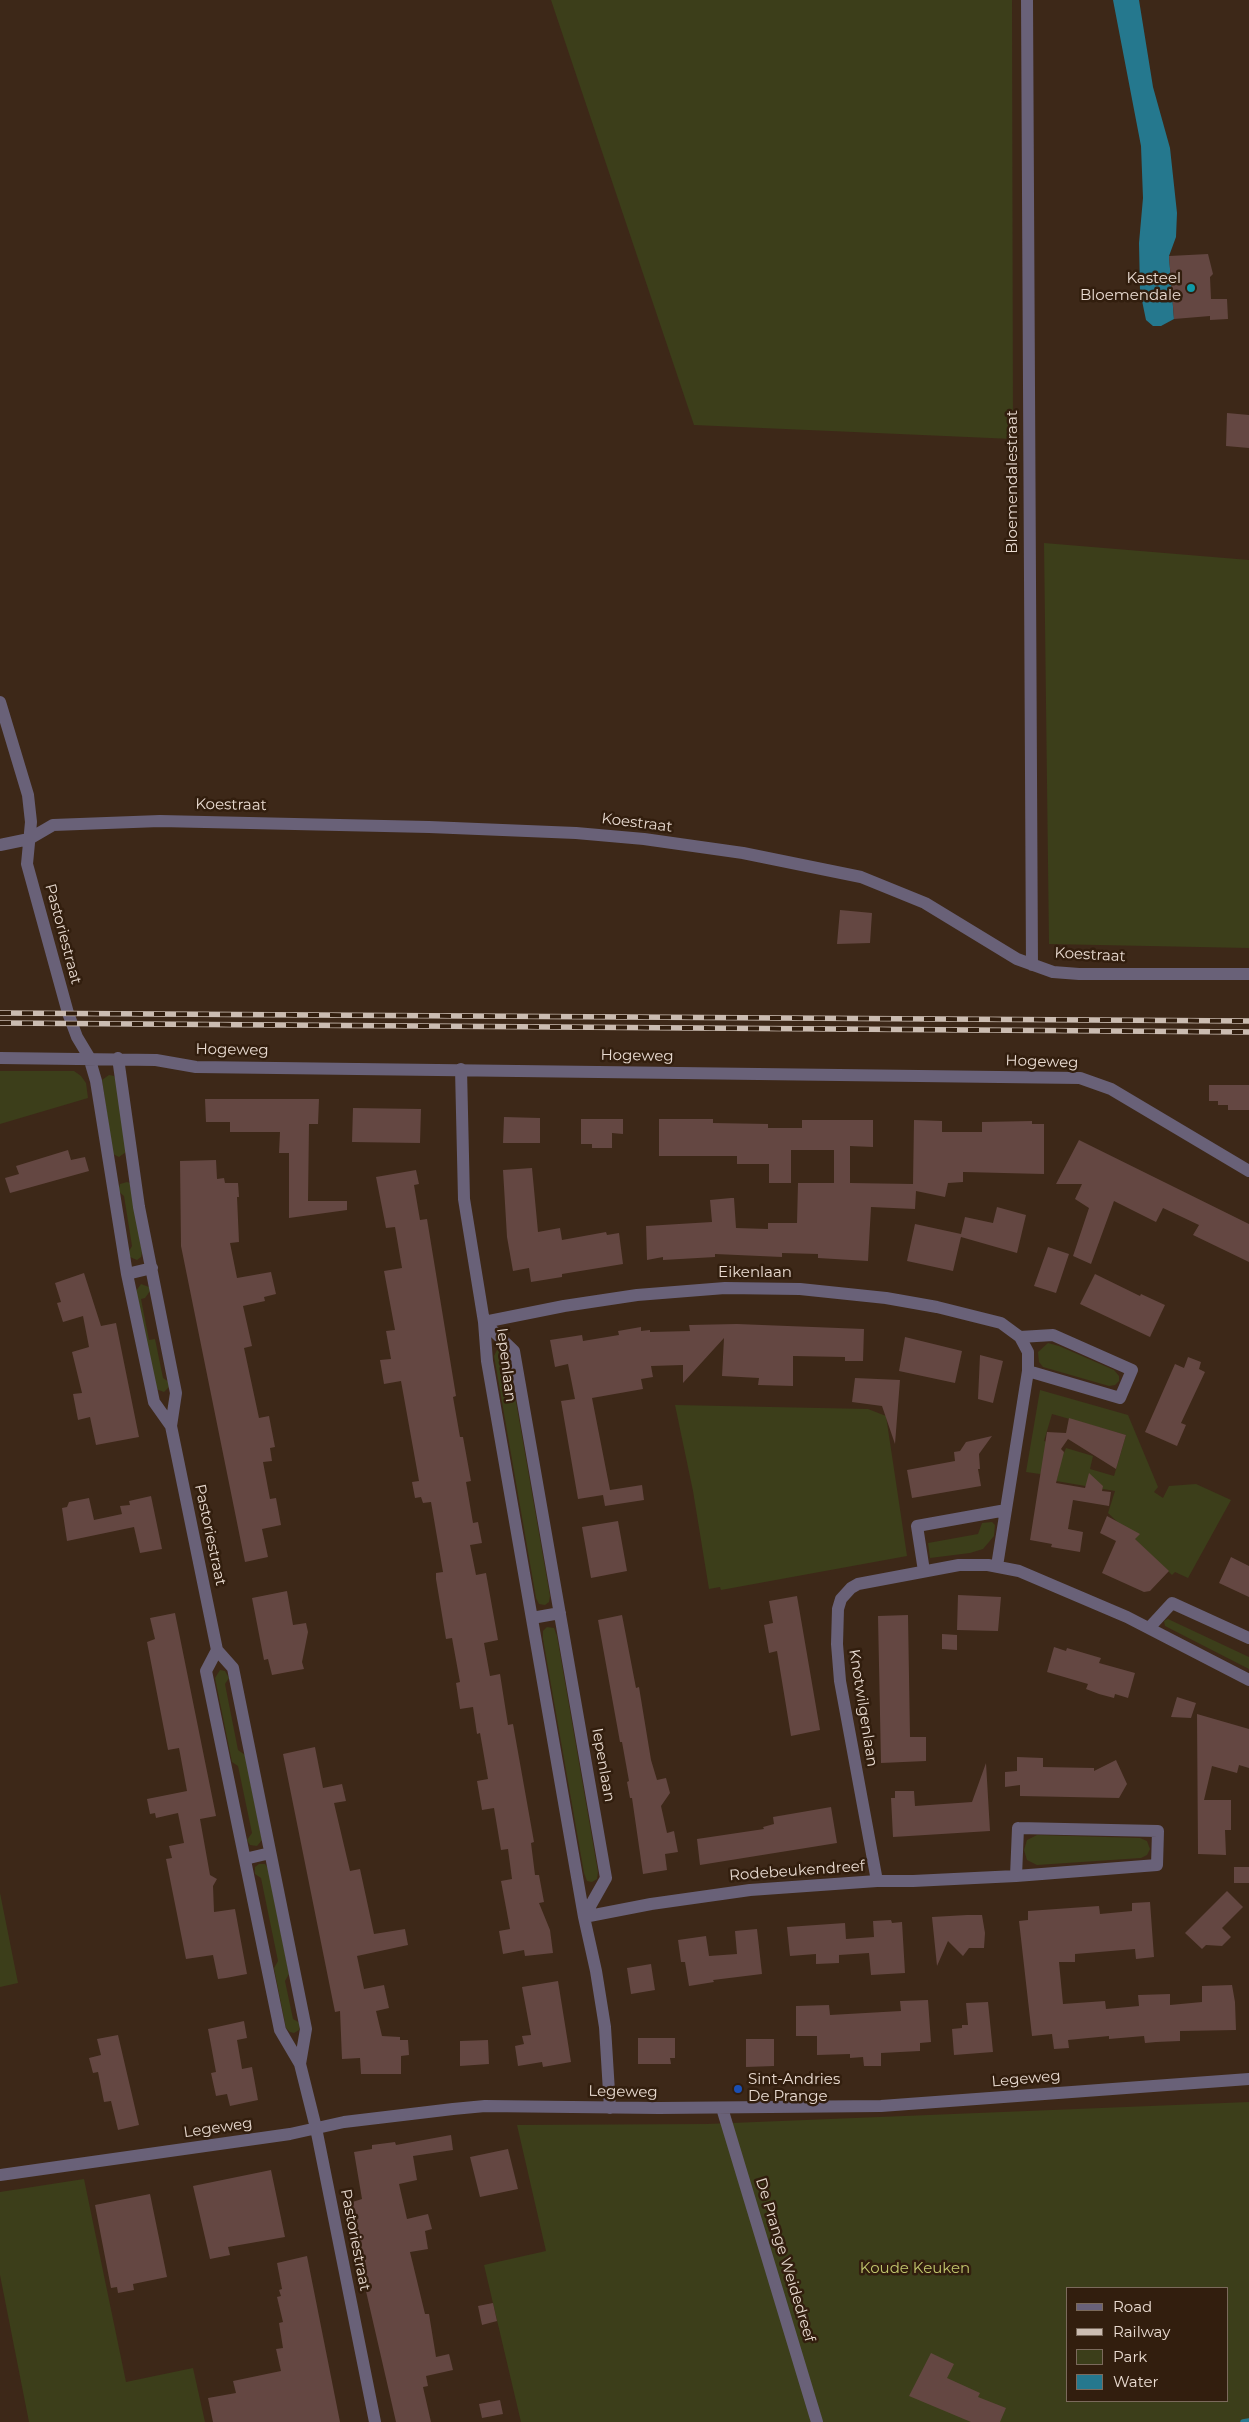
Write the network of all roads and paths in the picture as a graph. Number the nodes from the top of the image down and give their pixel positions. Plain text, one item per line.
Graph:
1 (1027, 0) edge
2 (0, 702) edge
3 (28, 839) junction
4 (0, 845) edge
5 (1032, 965) junction
6 (1249, 974) edge
7 (90, 1057) junction
8 (0, 1058) edge
9 (118, 1058) junction
10 (461, 1069) junction
11 (133, 1167) junction
12 (110, 1172) junction
13 (1249, 1172) edge
14 (152, 1268) junction
15 (127, 1274) junction
16 (484, 1322) junction
17 (1020, 1337) junction
18 (1028, 1371) junction
19 (171, 1426) junction
20 (1006, 1510) junction
21 (997, 1566) junction
22 (924, 1571) junction
23 (560, 1614) junction
24 (532, 1618) junction
25 (1149, 1628) junction
26 (1249, 1638) edge
27 (217, 1650) junction
28 (1249, 1680) edge
29 (270, 1853) junction
30 (245, 1859) junction
31 (1016, 1876) junction
32 (877, 1881) junction
33 (584, 1917) junction
34 (300, 2064) junction
35 (1249, 2079) edge
36 (610, 2108) junction
37 (722, 2108) junction
38 (316, 2128) junction
39 (0, 2176) edge
40 (374, 2422) edge
41 (817, 2422) edge

1 - 5 street, Bloemendalestraat
2 - 3 street, Pastoriestraat
3 - 4 street, Koestraat
3 - 5 street, Koestraat
3 - 7 street, Pastoriestraat
5 - 6 street, Koestraat
7 - 8 street, Hogeweg
7 - 9 street, Hogeweg
7 - 12 street, Pastoriestraat
9 - 10 street, Hogeweg
9 - 11 street, Pastoriestraat
10 - 13 street, Hogeweg
10 - 16 street, Iepenlaan
11 - 12 street
11 - 14 street, Pastoriestraat
12 - 15 street, Pastoriestraat
14 - 15 street
14 - 19 street, Pastoriestraat
15 - 19 street, Pastoriestraat
16 - 17 street, Eikenlaan
16 - 23 street, Iepenlaan
16 - 24 street, Iepenlaan
17 - 18 street
17 - 18 street
18 - 20 street
19 - 27 street, Pastoriestraat
20 - 21 street
20 - 22 street
21 - 22 street, Knotwilgenlaan
21 - 25 street, Knotwilgenlaan
22 - 32 street, Knotwilgenlaan
23 - 24 street
23 - 33 street, Iepenlaan
24 - 33 street, Iepenlaan
25 - 26 street
25 - 28 street, Knotwilgenlaan
27 - 29 street, Pastoriestraat
27 - 30 street, Pastoriestraat
29 - 30 street
29 - 34 street, Pastoriestraat
30 - 34 street, Pastoriestraat
31 - 31 street, Rodebeukendreef
31 - 32 street, Rodebeukendreef
32 - 33 street, Rodebeukendreef
33 - 36 street, Iepenlaan
34 - 38 street, Pastoriestraat
35 - 37 street, Legeweg
36 - 37 street, Legeweg
36 - 38 street, Legeweg
37 - 41 street, De Prange Weidedreef
38 - 39 street, Legeweg
38 - 40 street, Pastoriestraat

